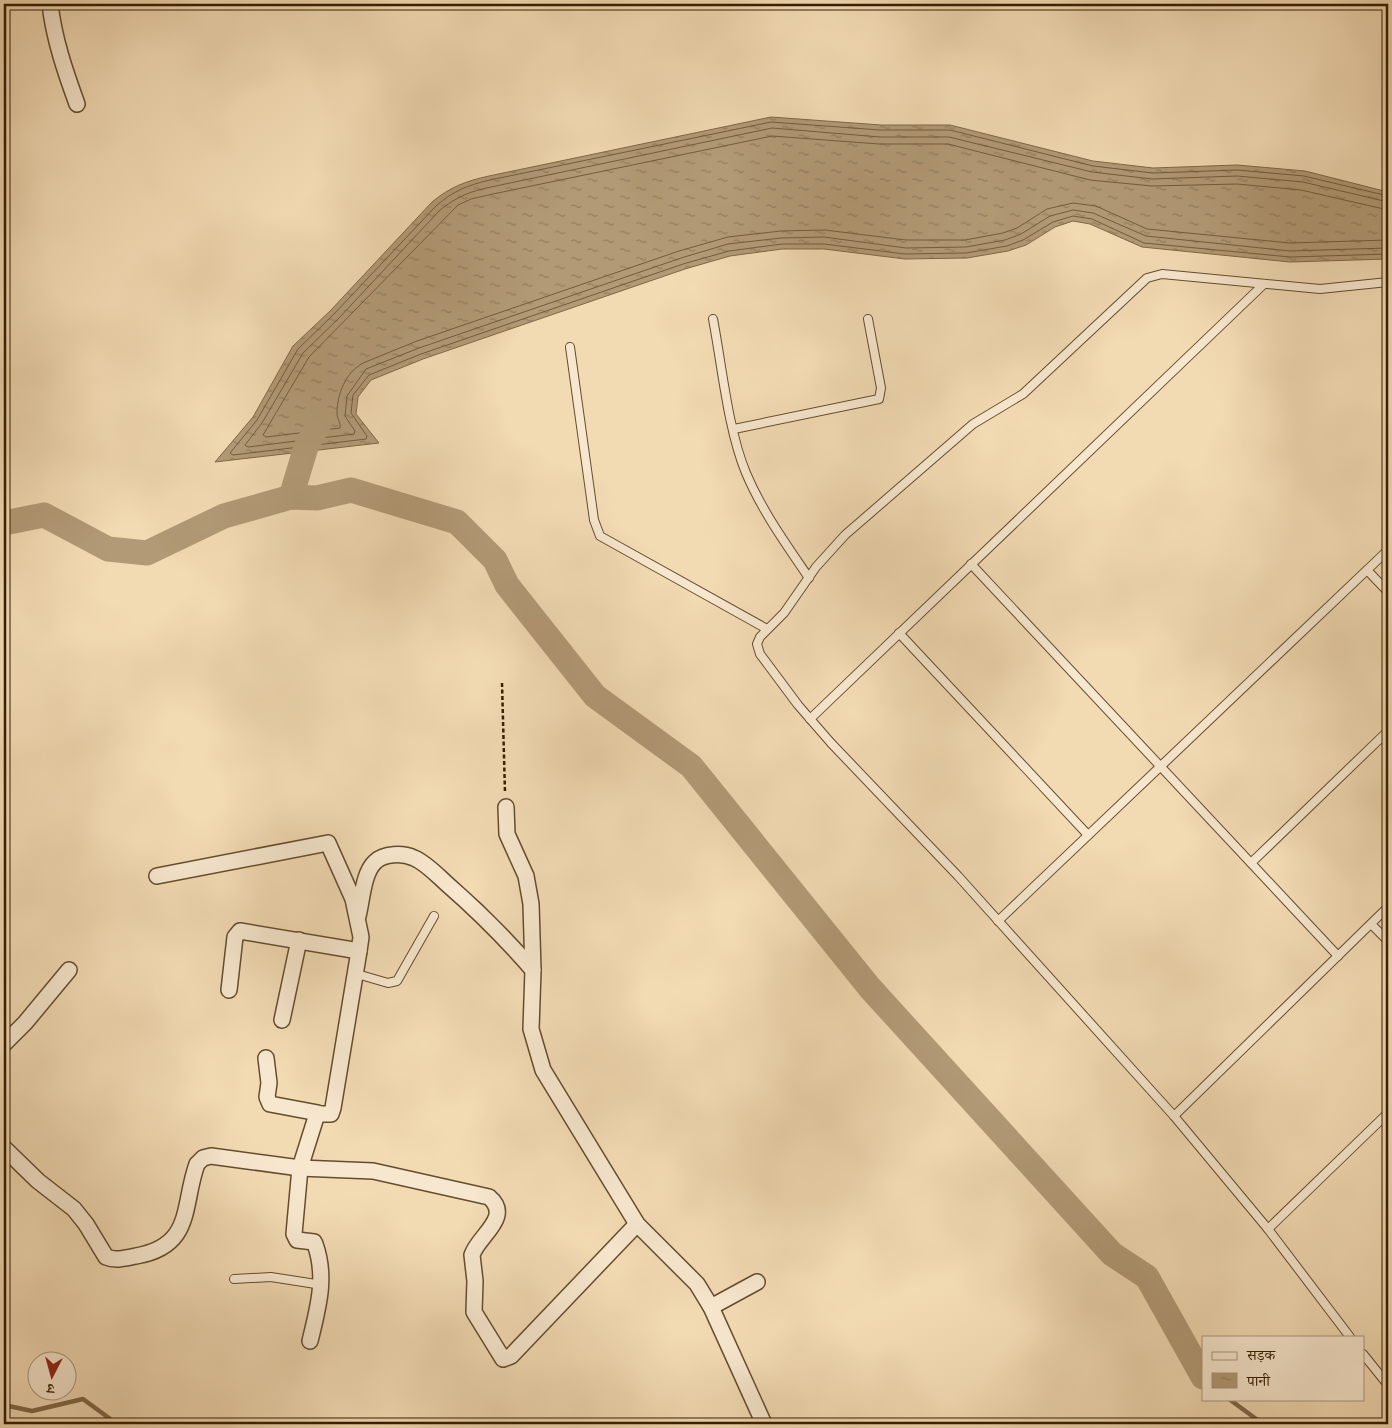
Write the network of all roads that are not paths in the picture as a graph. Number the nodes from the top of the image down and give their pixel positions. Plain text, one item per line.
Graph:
1 (50, 4) edge
2 (77, 104) dead end
3 (1388, 282) edge
4 (1264, 284) junction
5 (713, 319) dead end
6 (868, 319) dead end
7 (570, 346) dead end
8 (734, 429) junction
9 (1388, 550) edge
10 (972, 564) junction
11 (1367, 570) junction
12 (809, 578) junction
13 (1388, 592) edge
14 (768, 629) junction
15 (900, 633) junction
16 (810, 719) junction
17 (1388, 731) edge
18 (1159, 767) junction
19 (506, 807) road end
20 (1088, 835) junction
21 (1251, 863) junction
22 (157, 876) dead end
23 (1388, 907) edge
24 (434, 916) dead end
25 (358, 918) junction
26 (998, 921) junction
27 (1371, 924) junction
28 (299, 940) junction
29 (1388, 941) edge
30 (360, 951) junction
31 (1338, 956) junction
32 (69, 970) dead end
33 (533, 970) junction
34 (357, 974) junction
35 (229, 990) dead end
36 (282, 1020) dead end
37 (4, 1044) edge
38 (266, 1058) dead end
39 (318, 1113) junction
40 (1388, 1113) edge
41 (1174, 1116) junction
42 (4, 1148) edge
43 (300, 1168) junction
44 (637, 1224) junction
45 (1268, 1229) junction
46 (234, 1279) dead end
47 (758, 1282) dead end
48 (322, 1285) junction
49 (711, 1307) junction
50 (1349, 1336) edge
51 (310, 1342) dead end
52 (1364, 1355) edge
53 (1388, 1385) edge
54 (764, 1424) edge

1 - 2 street
3 - 4 lane
4 - 10 lane
4 - 12 lane
5 - 8 lane
6 - 8 lane
7 - 14 lane
8 - 12 lane
9 - 11 lane
10 - 15 lane
10 - 18 lane
11 - 13 lane
11 - 18 lane
12 - 14 lane
14 - 16 lane
15 - 16 lane
15 - 20 lane
16 - 26 lane
17 - 21 lane
18 - 20 lane
18 - 21 lane
19 - 33 street
20 - 26 lane
21 - 31 lane
22 - 25 street
23 - 27 lane
24 - 34 lane
25 - 30 street
25 - 33 street
26 - 41 lane
27 - 29 lane
27 - 31 lane
28 - 30 street
28 - 35 street
28 - 36 street
30 - 34 street
31 - 41 lane
32 - 37 street
33 - 44 street
34 - 39 street
38 - 39 street
39 - 43 street
40 - 45 lane
41 - 45 lane
42 - 43 street
43 - 44 street
43 - 48 street
44 - 49 street
45 - 50 lane
46 - 48 lane
47 - 49 street
48 - 51 street
49 - 54 street
52 - 53 lane

